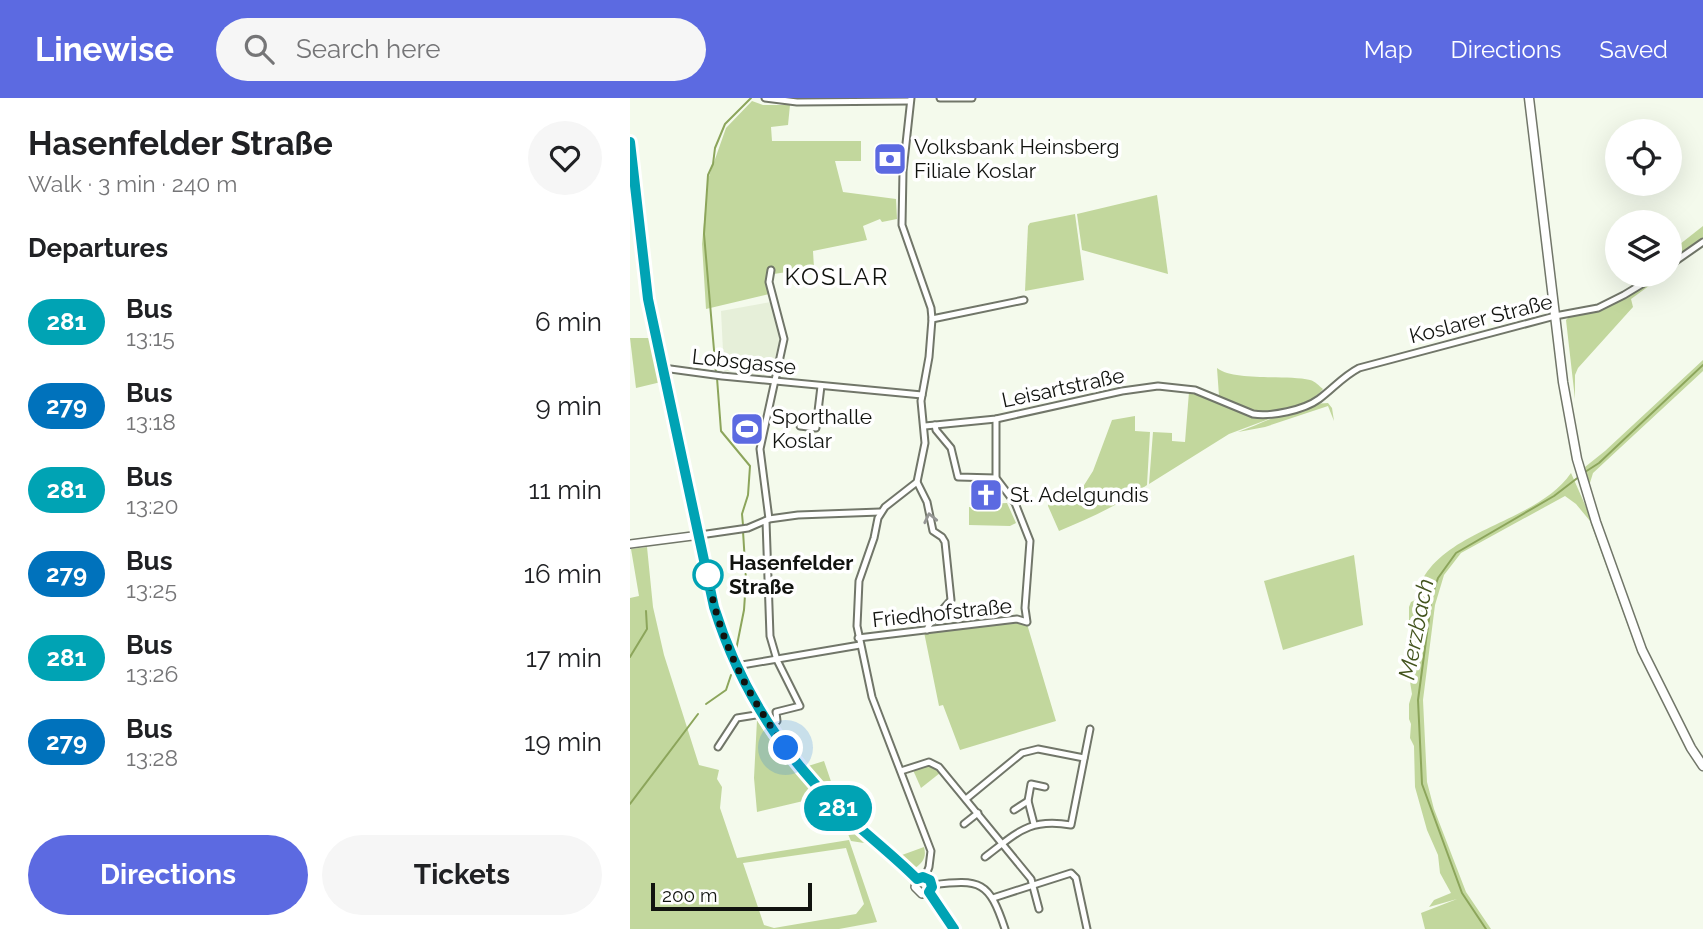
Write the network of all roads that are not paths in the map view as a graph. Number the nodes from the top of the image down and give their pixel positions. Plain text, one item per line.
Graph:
1 (765, 98) edge
2 (940, 98) edge
3 (972, 98) edge
4 (1529, 98) edge
5 (911, 100) edge
6 (630, 142) edge
7 (1703, 242) edge
8 (1682, 257) edge
9 (771, 270) dead end
10 (1637, 287) edge
11 (1024, 300) dead end
12 (1555, 316) junction
13 (932, 319) junction
14 (663, 368) junction
15 (773, 381) junction
16 (821, 386) junction
17 (922, 395) junction
18 (1317, 401) joint
19 (996, 419) junction
20 (935, 425) junction
21 (800, 426) dead end
22 (925, 426) junction
23 (816, 428) junction
24 (825, 429) dead end
25 (996, 478) junction
26 (917, 482) junction
27 (880, 512) junction
28 (768, 520) junction
29 (700, 535) junction
30 (630, 544) edge
31 (927, 630) junction
32 (859, 642) junction
33 (777, 660) junction
34 (736, 666) junction
35 (762, 714) junction
36 (777, 721) dead end
37 (1090, 729) dead end
38 (718, 747) dead end
39 (1084, 758) junction
40 (1703, 766) edge
41 (901, 771) junction
42 (1045, 787) dead end
43 (965, 799) junction
44 (1028, 801) junction
45 (1014, 810) dead end
46 (978, 813) junction
47 (964, 824) dead end
48 (1034, 824) junction
49 (1003, 844) junction
50 (985, 857) dead end
51 (921, 878) junction
52 (1034, 885) junction
53 (931, 888) junction
54 (993, 898) junction
55 (1039, 909) dead end
56 (954, 929) edge
57 (1005, 929) edge
58 (1087, 929) edge

1 - 5 street
2 - 3 street
4 - 12 main road
5 - 13 street
6 - 14 street
7 - 8 street
9 - 15 street
10 - 12 street, Koslarer Straße
11 - 13 street
12 - 18 street, Koslarer Straße
12 - 40 main road
13 - 17 street
14 - 15 street, Lobsgasse
14 - 29 street
15 - 16 street, Lobsgasse
15 - 28 street
16 - 17 street, Lobsgasse
16 - 23 street, Lobsgasse
17 - 22 street
18 - 19 street, Leisartstraße
19 - 20 street, Leisartstraße
19 - 25 street
20 - 22 street, Leisartstraße
20 - 25 street
21 - 23 street
22 - 26 street
23 - 24 street
25 - 31 street, Friedhofstraße
26 - 27 street
31 -> 26 street
27 - 28 street
27 - 32 street
28 - 29 street
28 - 33 street
29 - 30 street
29 - 34 street
31 - 32 street, Friedhofstraße
32 - 33 street, Friedhofstraße
32 - 41 street
33 - 34 street, Friedhofstraße
33 - 36 street
34 - 35 street
35 - 38 street
35 - 51 street
37 - 39 street
39 - 43 street
39 - 48 street
41 - 43 street
41 - 51 street
42 - 44 street
43 - 46 street
44 - 45 street
44 - 48 street
46 - 47 street
46 - 49 street
48 - 49 street
49 - 50 street
49 - 52 street
51 - 53 street
51 - 53 street
52 - 54 street
52 - 55 street
52 - 58 street
53 - 54 street
53 - 56 street
54 - 57 street

